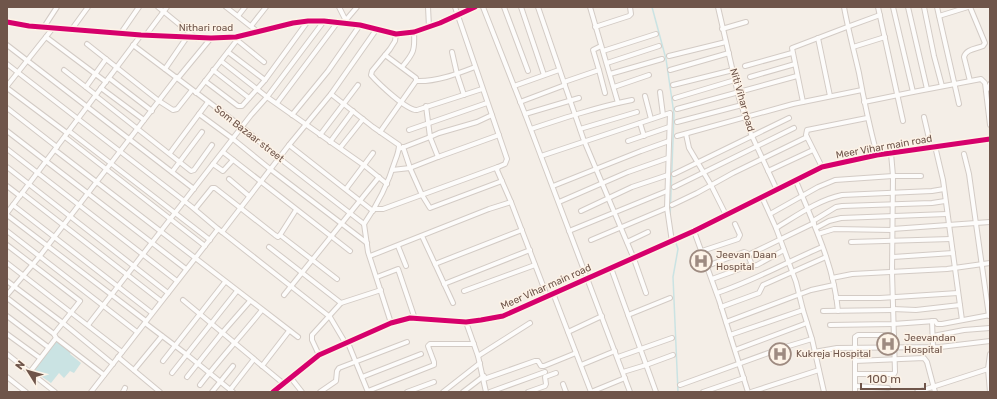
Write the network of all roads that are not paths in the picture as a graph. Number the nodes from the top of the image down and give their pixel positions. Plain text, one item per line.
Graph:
1 (57, 7) edge
2 (88, 7) edge
3 (139, 7) edge
4 (158, 7) edge
5 (167, 7) edge
6 (227, 7) edge
7 (245, 7) edge
8 (266, 7) edge
9 (339, 7) edge
10 (357, 7) edge
11 (428, 7) edge
12 (455, 7) edge
13 (474, 7) edge
14 (483, 7) edge
15 (504, 7) edge
16 (521, 7) edge
17 (538, 7) edge
18 (590, 7) edge
19 (630, 7) edge
20 (718, 7) edge
21 (844, 7) edge
22 (878, 7) edge
23 (893, 7) edge
24 (908, 7) edge
25 (924, 7) edge
26 (937, 7) edge
27 (969, 7) edge
28 (164, 12) junction
29 (457, 15) junction
30 (880, 15) junction
31 (238, 16) junction
32 (939, 16) junction
33 (308, 21) junction
34 (324, 21) junction
35 (7, 22) edge
36 (337, 22) junction
37 (346, 22) junction
38 (746, 22) dead end
39 (360, 25) junction
40 (251, 26) junction
41 (44, 27) junction
42 (429, 27) junction
43 (595, 27) junction
44 (847, 27) junction
45 (53, 28) junction
46 (72, 29) junction
47 (376, 30) junction
48 (722, 30) junction
49 (258, 32) junction
50 (414, 32) junction
51 (121, 33) junction
52 (396, 34) junction
53 (656, 34) dead end
54 (143, 35) junction
55 (46, 37) junction
56 (187, 37) junction
57 (885, 37) junction
58 (196, 38) junction
59 (211, 38) junction
60 (818, 38) junction
61 (237, 39) junction
62 (726, 42) junction
63 (88, 44) dead end
64 (7, 45) edge
65 (133, 45) junction
66 (601, 46) junction
67 (659, 46) dead end
68 (853, 47) junction
69 (603, 51) junction
70 (228, 52) junction
71 (452, 52) dead end
72 (729, 53) junction
73 (792, 53) junction
74 (385, 55) junction
75 (669, 56) dead end
76 (106, 59) junction
77 (662, 59) dead end
78 (27, 61) junction
79 (221, 61) junction
80 (264, 62) dead end
81 (607, 63) junction
82 (7, 64) edge
83 (795, 64) junction
84 (745, 66) dead end
85 (117, 67) junction
86 (402, 67) junction
87 (475, 67) junction
88 (165, 69) junction
89 (64, 70) dead end
90 (213, 70) junction
91 (528, 70) dead end
92 (559, 70) junction
93 (599, 70) junction
94 (670, 70) dead end
95 (733, 70) junction
96 (18, 72) junction
97 (95, 74) junction
98 (457, 74) junction
99 (610, 74) junction
100 (544, 75) junction
101 (649, 76) dead end
102 (797, 76) junction
103 (750, 77) dead end
104 (109, 78) junction
105 (177, 78) junction
106 (264, 80) junction
107 (735, 80) junction
108 (205, 81) junction
109 (416, 81) junction
110 (970, 81) junction
111 (106, 82) junction
112 (564, 84) junction
113 (954, 84) junction
114 (990, 84) edge
115 (358, 85) dead end
116 (673, 85) dead end
117 (514, 86) junction
118 (942, 86) junction
119 (7, 87) edge
120 (86, 87) junction
121 (614, 87) junction
122 (102, 88) junction
123 (482, 89) junction
124 (927, 89) junction
125 (256, 90) junction
126 (862, 90) junction
127 (194, 91) junction
128 (986, 91) junction
129 (660, 92) dead end
130 (738, 92) junction
131 (913, 92) junction
132 (331, 94) junction
133 (464, 94) junction
134 (605, 94) dead end
135 (898, 94) junction
136 (96, 95) junction
137 (645, 96) dead end
138 (830, 96) junction
139 (249, 98) junction
140 (267, 98) junction
141 (579, 98) dead end
142 (675, 98) dead end
143 (570, 100) junction
144 (632, 100) dead end
145 (159, 101) junction
146 (208, 102) junction
147 (402, 102) junction
148 (520, 102) junction
149 (803, 102) junction
150 (864, 102) junction
151 (277, 103) junction
152 (487, 103) junction
153 (618, 103) junction
154 (344, 104) junction
155 (959, 104) dead end
156 (742, 105) junction
157 (88, 106) junction
158 (426, 106) junction
159 (7, 108) edge
160 (677, 109) dead end
161 (152, 110) junction
162 (353, 111) junction
163 (637, 112) dead end
164 (199, 114) junction
165 (525, 114) junction
166 (575, 114) junction
167 (292, 115) junction
168 (492, 115) junction
169 (663, 115) junction
170 (924, 117) dead end
171 (746, 118) junction
172 (789, 118) dead end
173 (868, 118) junction
174 (78, 119) junction
175 (363, 119) junction
176 (651, 119) junction
177 (144, 120) junction
178 (903, 121) dead end
179 (677, 122) dead end
180 (640, 123) junction
181 (428, 124) junction
182 (306, 125) junction
183 (990, 125) edge
184 (242, 127) junction
185 (669, 127) junction
186 (137, 128) junction
187 (794, 128) dead end
188 (531, 129) junction
189 (580, 129) junction
190 (7, 130) edge
191 (409, 130) dead end
192 (202, 132) dead end
193 (380, 132) junction
194 (67, 134) junction
195 (686, 134) junction
196 (320, 135) junction
197 (499, 135) junction
198 (644, 136) junction
199 (677, 136) dead end
200 (752, 136) junction
201 (430, 137) junction
202 (807, 137) junction
203 (129, 138) junction
204 (233, 139) junction
205 (990, 139) edge
206 (585, 141) junction
207 (628, 141) dead end
208 (669, 141) junction
209 (330, 142) junction
210 (212, 145) dead end
211 (288, 145) junction
212 (757, 146) junction
213 (933, 147) junction
214 (56, 148) junction
215 (340, 148) junction
216 (401, 148) junction
217 (7, 149) edge
218 (813, 150) junction
219 (119, 151) junction
220 (222, 152) junction
221 (170, 153) junction
222 (891, 153) junction
223 (373, 154) dead end
224 (964, 154) dead end
225 (877, 155) junction
226 (541, 156) junction
227 (438, 157) junction
228 (279, 158) junction
229 (668, 158) junction
230 (763, 159) junction
231 (233, 160) junction
232 (47, 161) junction
233 (180, 161) junction
234 (110, 162) junction
235 (698, 163) junction
236 (213, 164) junction
237 (365, 166) junction
238 (7, 167) edge
239 (498, 167) junction
240 (822, 167) junction
241 (410, 168) junction
242 (105, 169) junction
243 (270, 169) junction
244 (596, 169) junction
245 (392, 170) junction
246 (768, 171) junction
247 (172, 172) junction
248 (37, 173) junction
249 (703, 173) junction
250 (674, 174) dead end
251 (668, 175) junction
252 (893, 176) junction
253 (921, 176) dead end
254 (379, 177) junction
255 (229, 179) dead end
256 (502, 181) junction
257 (796, 181) junction
258 (96, 182) junction
259 (260, 182) junction
260 (602, 183) junction
261 (29, 184) junction
262 (387, 184) junction
263 (711, 185) junction
264 (7, 186) edge
265 (552, 186) junction
266 (674, 187) dead end
267 (194, 189) junction
268 (346, 189) junction
269 (944, 189) junction
270 (777, 190) junction
271 (667, 191) junction
272 (893, 192) junction
273 (87, 193) junction
274 (21, 194) junction
275 (422, 195) junction
276 (250, 196) junction
277 (802, 196) junction
278 (762, 197) junction
279 (608, 199) junction
280 (184, 201) junction
281 (360, 201) junction
282 (945, 201) junction
283 (512, 202) junction
284 (559, 202) junction
285 (78, 204) junction
286 (892, 204) junction
287 (672, 205) dead end
288 (10, 207) edge
289 (240, 208) junction
290 (667, 208) junction
291 (195, 210) junction
292 (296, 210) junction
293 (374, 210) junction
294 (807, 210) junction
295 (581, 211) dead end
296 (350, 212) junction
297 (176, 213) junction
298 (614, 213) junction
299 (7, 214) edge
300 (770, 214) junction
301 (947, 214) junction
302 (726, 215) junction
303 (892, 216) junction
304 (69, 217) junction
305 (171, 220) junction
306 (814, 222) junction
307 (990, 222) edge
308 (976, 223) junction
309 (341, 224) junction
310 (364, 224) junction
311 (735, 224) dead end
312 (949, 224) junction
313 (63, 225) junction
314 (620, 228) junction
315 (776, 228) junction
316 (816, 228) junction
317 (218, 229) junction
318 (522, 230) junction
319 (892, 230) junction
320 (569, 231) junction
321 (694, 231) junction
322 (7, 232) edge
323 (161, 232) junction
324 (222, 232) junction
325 (648, 232) dead end
326 (818, 234) junction
327 (280, 235) junction
328 (422, 236) junction
329 (54, 237) junction
330 (331, 237) junction
331 (780, 239) junction
332 (951, 239) junction
333 (210, 240) junction
334 (591, 240) dead end
335 (674, 241) junction
336 (627, 242) junction
337 (851, 242) dead end
338 (892, 242) junction
339 (366, 243) junction
340 (152, 244) junction
341 (7, 245) edge
342 (47, 246) junction
343 (205, 246) junction
344 (398, 246) junction
345 (269, 247) dead end
346 (822, 247) junction
347 (530, 250) junction
348 (784, 250) junction
349 (350, 251) dead end
350 (702, 251) junction
351 (953, 254) junction
352 (143, 255) junction
353 (748, 255) junction
354 (370, 256) junction
355 (39, 257) junction
356 (826, 257) junction
357 (892, 257) junction
358 (195, 259) junction
359 (634, 259) junction
360 (313, 261) junction
361 (788, 261) junction
362 (7, 263) edge
363 (990, 263) edge
364 (435, 264) junction
365 (981, 264) junction
366 (32, 265) junction
367 (535, 265) junction
368 (406, 266) dead end
369 (707, 266) junction
370 (752, 266) junction
371 (134, 267) junction
372 (611, 268) junction
373 (955, 268) junction
374 (186, 269) junction
375 (793, 272) junction
376 (892, 272) junction
377 (303, 273) junction
378 (24, 275) junction
379 (128, 275) junction
380 (377, 277) junction
381 (832, 278) junction
382 (337, 279) dead end
383 (587, 279) junction
384 (712, 280) junction
385 (7, 281) edge
386 (177, 281) junction
387 (225, 282) junction
388 (444, 284) junction
389 (834, 285) junction
390 (14, 286) junction
391 (292, 286) junction
392 (118, 287) junction
393 (381, 290) junction
394 (237, 291) junction
395 (464, 291) dead end
396 (168, 292) junction
397 (554, 293) junction
398 (646, 293) dead end
399 (717, 293) junction
400 (958, 293) junction
401 (799, 294) junction
402 (112, 296) junction
403 (284, 296) dead end
404 (547, 296) junction
405 (7, 297) edge
406 (893, 297) junction
407 (670, 298) dead end
408 (836, 298) junction
409 (183, 300) dead end
410 (162, 301) junction
411 (250, 301) junction
412 (341, 303) junction
413 (452, 304) dead end
414 (960, 305) junction
415 (103, 306) junction
416 (721, 307) junction
417 (262, 310) junction
418 (803, 310) junction
419 (893, 310) junction
420 (823, 311) dead end
421 (838, 311) junction
422 (71, 312) junction
423 (152, 313) junction
424 (199, 314) junction
425 (628, 315) junction
426 (7, 316) edge
427 (602, 316) junction
428 (990, 316) edge
429 (330, 317) junction
430 (415, 319) junction
431 (962, 320) junction
432 (932, 321) junction
433 (145, 322) junction
434 (466, 322) junction
435 (726, 322) junction
436 (63, 323) junction
437 (807, 323) junction
438 (211, 324) junction
439 (391, 324) junction
440 (530, 324) dead end
441 (893, 324) junction
442 (88, 325) junction
443 (830, 325) dead end
444 (990, 328) edge
445 (289, 331) junction
446 (137, 332) junction
447 (568, 332) junction
448 (222, 333) junction
449 (7, 334) edge
450 (730, 335) junction
451 (894, 335) junction
452 (55, 336) junction
453 (162, 336) junction
454 (933, 336) junction
455 (298, 337) dead end
456 (672, 338) dead end
457 (812, 338) junction
458 (990, 341) edge
459 (407, 342) dead end
460 (347, 343) junction
461 (236, 344) junction
462 (474, 344) junction
463 (174, 346) junction
464 (48, 347) junction
465 (933, 347) junction
466 (855, 348) junction
467 (894, 348) junction
468 (641, 350) junction
469 (735, 350) junction
470 (615, 351) junction
471 (122, 352) junction
472 (814, 352) junction
473 (576, 353) junction
474 (7, 354) edge
475 (186, 354) junction
476 (421, 354) dead end
477 (990, 354) edge
478 (319, 355) junction
479 (673, 355) dead end
480 (478, 356) junction
481 (618, 357) junction
482 (40, 358) junction
483 (118, 358) junction
484 (254, 359) junction
485 (895, 359) junction
486 (163, 361) dead end
487 (855, 361) junction
488 (356, 362) junction
489 (198, 363) junction
490 (480, 363) junction
491 (113, 364) junction
492 (739, 364) junction
493 (581, 365) junction
494 (646, 365) junction
495 (233, 366) dead end
496 (262, 366) junction
497 (988, 369) junction
498 (134, 370) junction
499 (819, 370) junction
500 (30, 372) junction
501 (545, 372) dead end
502 (623, 372) junction
503 (172, 373) dead end
504 (210, 373) junction
505 (556, 373) dead end
506 (855, 374) junction
507 (104, 375) junction
508 (7, 377) edge
509 (187, 377) dead end
510 (362, 377) junction
511 (291, 378) junction
512 (484, 378) junction
513 (625, 378) junction
514 (744, 378) junction
515 (989, 380) edge
516 (220, 382) junction
517 (434, 382) dead end
518 (284, 384) junction
519 (563, 384) dead end
520 (200, 385) dead end
521 (680, 385) dead end
522 (856, 386) junction
523 (934, 387) junction
524 (888, 388) dead end
525 (231, 391) edge
526 (759, 391) edge
527 (26, 392) edge
528 (55, 392) edge
529 (91, 392) edge
530 (160, 392) edge
531 (212, 392) edge
532 (273, 392) edge
533 (302, 392) edge
534 (320, 392) edge
535 (368, 392) edge
536 (407, 392) edge
537 (443, 392) edge
538 (464, 392) edge
539 (486, 392) edge
540 (490, 392) edge
541 (528, 392) edge
542 (566, 392) edge
543 (591, 392) edge
544 (630, 392) edge
545 (656, 392) edge
546 (703, 392) edge
547 (750, 392) edge
548 (824, 392) edge
549 (855, 392) edge
550 (917, 392) edge
551 (936, 392) edge
552 (990, 392) edge

1 - 41 street
2 - 46 street
3 - 51 street
4 - 28 street
5 - 28 street
6 - 31 street
7 - 31 street
8 - 40 street
9 - 37 street
10 - 37 street
11 - 42 street
12 - 29 street
13 - 29 street, Nithari road
14 - 117 street
15 - 91 street
16 - 100 street
17 - 92 street
18 - 43 street
19 - 43 street
20 - 48 street, Niti Vihar road
21 - 44 street
22 - 30 street
23 - 131 street
24 - 124 street
25 - 118 street
26 - 32 street
27 - 32 street
27 - 110 street
28 - 54 street
28 - 58 street
29 - 42 street, Nithari road
29 - 87 street
30 - 44 street
30 - 57 street
31 - 40 street
32 - 113 street
33 - 34 street, Nithari road
33 - 49 street, Nithari road
33 - 106 street
34 - 36 street, Nithari road
34 - 140 street
35 - 41 street, Nithari road
36 - 37 street, Nithari road
36 - 151 street
37 - 39 street, Nithari road
38 - 48 street
39 - 47 street, Nithari road
39 - 167 street
40 - 49 street
41 - 45 street, Nithari road
42 - 50 street, Nithari road
43 - 66 street
44 - 60 street
44 - 68 street
45 - 46 street, Nithari road
45 - 55 street
46 - 51 street, Nithari road
47 - 52 street, Nithari road
47 - 132 street
48 - 62 street, Niti Vihar road
49 - 61 street, Nithari road
50 - 52 street, Nithari road
50 - 86 street
51 - 54 street, Nithari road
52 - 74 street
53 - 69 street
54 - 56 street, Nithari road
54 - 65 street
55 - 78 street
55 - 97 street
56 - 58 street, Nithari road
56 - 88 street
57 - 68 street
57 - 135 street
58 - 59 street, Nithari road
59 - 61 street, Nithari road
59 - 105 street
60 - 73 street
60 - 138 street
61 - 70 street
61 - 80 street
62 - 72 street, Niti Vihar road
62 - 75 street
63 - 76 street
64 - 78 street
65 - 85 street
65 - 88 street, Som Bazaar street
66 - 69 street
66 - 93 street
67 - 81 street
68 - 126 street
69 - 81 street
70 - 79 street
70 - 106 street
71 - 98 street
72 - 94 street
72 - 95 street, Niti Vihar road
73 - 83 street
73 - 84 street
74 - 86 street
74 - 147 street
76 - 85 street
76 - 97 street
77 - 99 street
78 - 96 street
78 - 157 street
79 - 90 street
79 - 125 street
81 - 99 street
82 - 96 street
83 - 102 street
83 - 103 street
85 - 104 street
85 - 145 street
86 - 109 street
87 - 98 street
87 - 123 street
88 - 105 street, Som Bazaar street
89 - 120 street
90 - 108 street
90 - 139 street
92 - 100 street
92 - 112 street
93 - 112 street
93 - 134 street
95 - 107 street, Niti Vihar road
95 - 116 street
96 - 119 street
96 - 174 street
97 - 111 street
97 - 120 street
98 - 109 street
98 - 133 street
99 - 121 street
100 - 117 street
101 - 121 street
102 - 130 street
102 - 149 street
104 - 111 street
104 - 161 street
105 - 127 street, Som Bazaar street
105 - 145 street
106 - 125 street
107 - 130 street, Niti Vihar road
107 - 142 street
108 - 127 street
108 - 139 street
109 - 147 street
110 - 113 street
110 - 128 street
111 - 122 street
112 - 143 street
112 - 148 street
113 - 118 street
113 - 155 street
114 - 128 street
115 - 154 street
117 - 148 street
118 - 124 street
119 - 194 street
120 - 136 street
121 - 153 street
122 - 136 street
122 - 177 street
123 - 133 street
123 - 152 street
124 - 131 street
125 - 139 street
125 - 140 street
126 - 138 street
126 - 150 street
127 - 145 street
127 - 146 street, Som Bazaar street
128 - 183 street
129 - 169 street
130 - 156 street, Niti Vihar road
130 - 160 street
131 - 135 street
132 - 154 street
132 - 182 street
133 - 158 street
135 - 150 street
135 - 178 street
136 - 157 street
136 - 186 street
137 - 176 street
138 - 149 street
140 - 151 street
140 - 184 street
141 - 143 street
143 - 165 street
143 - 166 street
144 - 153 street
145 - 161 street
146 - 164 street
146 - 184 street, Som Bazaar street
147 - 158 street
147 - 193 street
148 - 165 street
149 - 171 street
150 - 173 street
151 - 167 street
152 - 168 street
152 - 181 street
153 - 166 street
154 - 162 street
154 - 196 street
156 - 171 street, Niti Vihar road
156 - 179 street
157 - 174 street
157 - 203 street
158 - 181 street
159 - 214 street
161 - 177 street
162 - 175 street
162 - 209 street
163 - 189 street
164 - 204 street
164 - 221 street
165 - 188 street
166 - 188 street
166 - 189 street
167 - 182 street
168 - 197 street
168 - 201 street
169 - 176 street
169 - 185 street
170 - 213 street
171 - 195 street
171 - 200 street, Niti Vihar road
172 - 200 street
173 - 202 street
173 - 225 street
174 - 194 street
174 - 219 street
175 - 193 street
175 - 215 street
176 - 180 street
177 - 186 street
180 - 198 street
180 - 206 street
181 - 191 street
181 - 201 street
182 - 196 street
182 - 211 street
184 - 204 street
184 - 228 street, Som Bazaar street
185 - 198 street
185 - 208 street
186 - 203 street
186 - 221 street
187 - 212 street
188 - 226 street
189 - 206 street
190 - 232 street
192 - 233 street
193 - 216 street
194 - 214 street
194 - 234 street
194 - 242 street
195 - 199 street
195 - 235 street
196 - 209 street
197 - 227 street
197 - 239 street
198 - 207 street
200 - 212 street, Niti Vihar road
200 - 235 street
201 - 216 street
201 - 227 street
202 - 218 street
202 - 230 street
203 - 219 street
203 - 247 street
204 - 220 street
204 - 243 street
205 - 213 street, Meer Vihar main road
206 - 226 street
206 - 244 street
208 - 229 street
208 - 244 street
209 - 215 street
210 - 233 street
211 - 228 street
211 - 268 street
212 - 230 street, Niti Vihar road
212 - 249 street
213 - 222 street, Meer Vihar main road
213 - 269 street
214 - 232 street
214 - 258 street
215 - 237 street
216 - 241 street
216 - 245 street
217 - 248 street
218 - 240 street
218 - 246 street
219 - 234 street
219 - 280 street
220 - 231 street
220 - 236 street
221 - 233 street
222 - 225 street, Meer Vihar main road
222 - 252 street
223 - 237 street
224 - 308 street
225 - 240 street, Meer Vihar main road
226 - 265 street
227 - 241 street
228 - 243 street
228 - 296 street, Som Bazaar street
229 - 251 street
229 - 260 street
230 - 246 street, Niti Vihar road
230 - 263 street
231 - 236 street
231 - 259 street
232 - 248 street
232 - 273 street
233 - 247 street
234 - 242 street
234 - 297 street
235 - 249 street
235 - 250 street
236 - 267 street
237 - 254 street
237 - 268 street
238 - 261 street
239 - 256 street
239 - 275 street
240 - 257 street, Meer Vihar main road
241 - 245 street
241 - 275 street
242 - 258 street
242 - 305 street
243 - 259 street
243 - 309 street
244 - 260 street
244 - 265 street
245 - 262 street
246 - 270 street, Niti Vihar road
247 - 267 street
248 - 261 street
248 - 285 street
249 - 263 street
249 - 266 street
251 - 271 street
251 - 279 street
252 - 253 street
252 - 272 street
252 - 277 street
254 - 262 street
254 - 281 street
255 - 276 street
256 - 275 street
256 - 283 street
257 - 270 street, Meer Vihar main road
257 - 277 street
258 - 273 street
258 - 323 street
259 - 276 street
259 - 292 street
260 - 279 street
260 - 284 street
261 - 274 street
261 - 304 street
262 - 293 street
263 - 287 street
263 - 302 street
264 - 274 street
265 - 284 street
267 - 280 street
268 - 281 street
269 - 272 street
269 - 282 street
270 - 278 street, Meer Vihar main road
271 - 290 street
271 - 298 street
272 - 286 street
272 - 294 street
273 - 285 street
273 - 340 street
274 - 288 street
274 - 313 street
275 - 293 street
276 - 289 street
277 - 294 street
277 - 300 street
278 - 300 street
278 - 302 street, Meer Vihar main road
279 - 295 street
279 - 298 street
280 - 291 street
280 - 297 street
281 - 293 street
281 - 296 street
282 - 286 street
282 - 301 street
283 - 318 street
283 - 328 street
284 - 320 street
285 - 304 street
285 - 352 street
286 - 303 street
286 - 306 street
288 - 299 street
288 - 329 street
289 - 291 street
289 - 324 street
289 - 327 street
290 - 314 street
290 - 335 street
291 - 317 street
292 - 327 street
292 - 330 street
293 - 310 street
294 - 306 street
294 - 315 street
296 - 309 street
296 - 310 street, Som Bazaar street
297 - 305 street
297 - 333 street
298 - 314 street
298 - 320 street
299 - 342 street
300 - 315 street
301 - 303 street
301 - 312 street
302 - 321 street, Meer Vihar main road
303 - 316 street
303 - 319 street
304 - 313 street
304 - 371 street
305 - 323 street
305 - 343 street
306 - 316 street
306 - 331 street
307 - 308 street
308 - 312 street
308 - 365 street
309 - 330 street
309 - 339 street
310 - 339 street
311 - 350 street
312 - 319 street
312 - 332 street
313 - 329 street
313 - 379 street
314 - 334 street
314 - 336 street
315 - 331 street
316 - 326 street
317 - 324 street
317 - 333 street
318 - 347 street
318 - 364 street
319 - 326 street
319 - 338 street
320 - 383 street
321 - 335 street, Meer Vihar main road
321 - 350 street
322 - 355 street
323 - 340 street
323 - 358 street
324 - 391 street
325 - 336 street
326 - 346 street
327 - 360 street
328 - 344 street
328 - 364 street
329 - 342 street
329 - 392 street
330 - 349 street
330 - 360 street
331 - 348 street
331 - 353 street
332 - 338 street
332 - 351 street
333 - 343 street
335 - 359 street, Meer Vihar main road
336 - 359 street
337 - 338 street
338 - 357 street
339 - 354 street
340 - 352 street
340 - 374 street
341 - 366 street
342 - 355 street
342 - 402 street
343 - 358 street
344 - 354 street
344 - 368 street
345 - 377 street
346 - 356 street
346 - 361 street
347 - 367 street
347 - 388 street
348 - 361 street
348 - 370 street
350 - 369 street
351 - 357 street
351 - 373 street
352 - 371 street
352 - 386 street
353 - 369 street
353 - 370 street
354 - 380 street
355 - 366 street
355 - 415 street
356 - 375 street
356 - 381 street
357 - 376 street
358 - 374 street
358 - 387 street
359 - 372 street, Meer Vihar main road
359 - 398 street
360 - 377 street
360 - 382 street
361 - 375 street
361 - 399 street
362 - 378 street
363 - 365 street
364 - 388 street
365 - 373 street
365 - 428 street
366 - 378 street
366 - 422 street
367 - 395 street
367 - 404 street
369 - 384 street
370 - 384 street
371 - 379 street
371 - 396 street
372 - 383 street, Meer Vihar main road
372 - 425 street
373 - 376 street
373 - 400 street
374 - 386 street
375 - 401 street
375 - 416 street
376 - 381 street
376 - 406 street
377 - 391 street
377 - 412 street
378 - 390 street
378 - 422 street
379 - 392 street
379 - 410 street
380 - 393 street
380 - 430 street
381 - 389 street
383 - 397 street, Meer Vihar main road
383 - 427 street
384 - 399 street
385 - 390 street
386 - 396 street
387 - 394 street
387 - 424 street
388 - 413 street
389 - 401 street
389 - 408 street
390 - 405 street
390 - 436 street
391 - 403 street
391 - 429 street
392 - 402 street
392 - 423 street
393 - 412 street
393 - 439 street
394 - 411 street
394 - 438 street
396 - 410 street
397 - 404 street, Meer Vihar main road
397 - 447 street
399 - 416 street
400 - 406 street
400 - 414 street
401 - 418 street
401 - 435 street
402 - 415 street
402 - 433 street
404 - 434 street, Meer Vihar main road
405 - 452 street
406 - 408 street
406 - 419 street
407 - 425 street
408 - 421 street
409 - 424 street
410 - 423 street
411 - 417 street
411 - 448 street
412 - 429 street
414 - 419 street
414 - 431 street
415 - 442 street
415 - 446 street
416 - 435 street
417 - 445 street
417 - 461 street
418 - 437 street
418 - 450 street
419 - 421 street
419 - 441 street
420 - 421 street
422 - 436 street
422 - 442 street
423 - 433 street
424 - 438 street
424 - 463 street
425 - 468 street
426 - 464 street
427 - 447 street
427 - 470 street
428 - 431 street
429 - 460 street
429 - 478 street
430 - 434 street, Meer Vihar main road
430 - 439 street, Meer Vihar main road
431 - 432 street
432 - 441 street
432 - 454 street
433 - 446 street
433 - 453 street
434 - 462 street
435 - 450 street
436 - 452 street
436 - 491 street
437 - 457 street
437 - 469 street
438 - 448 street
438 - 475 street
439 - 460 street, Meer Vihar main road
440 - 480 street
441 - 443 street
441 - 451 street
442 - 471 street
444 - 454 street
445 - 455 street
445 - 496 street
446 - 471 street
447 - 473 street
448 - 461 street
448 - 489 street
449 - 482 street
450 - 469 street
451 - 466 street
451 - 467 street
452 - 464 street
452 - 507 street
453 - 463 street
453 - 498 street
454 - 465 street
456 - 468 street
457 - 472 street
457 - 492 street
458 - 465 street
459 - 488 street
460 - 478 street, Meer Vihar main road
460 - 488 street
461 - 484 street
461 - 504 street
462 - 480 street
462 - 535 street
463 - 475 street
463 - 486 street
464 - 482 street
465 - 467 street
466 - 467 street
466 - 472 street
466 - 487 street
467 - 485 street
468 - 481 street
468 - 494 street
469 - 492 street
470 - 481 street
470 - 493 street
471 - 483 street
472 - 499 street
473 - 493 street
473 - 512 street
474 - 500 street
475 - 489 street
475 - 503 street
476 - 510 street
477 - 497 street
478 - 511 street, Meer Vihar main road
479 - 494 street
480 - 490 street
481 - 502 street
482 - 500 street
483 - 491 street
483 - 498 street
484 - 496 street
484 - 525 street
485 - 487 street
485 - 506 street
485 - 523 street
487 - 506 street
488 - 510 street
488 - 534 street
489 - 504 street
489 - 509 street
490 - 512 street
490 - 537 street
491 - 507 street
492 - 514 street
492 - 521 street
493 - 543 street
494 - 502 street
494 - 545 street
495 - 516 street
496 - 518 street
497 - 515 street
497 - 523 street
498 - 530 street
499 - 526 street
499 - 548 street
500 - 528 street
501 - 540 street
502 - 513 street
504 - 516 street
504 - 520 street
505 - 541 street
506 - 522 street
507 - 529 street
508 - 527 street
510 - 535 street
511 - 518 street, Meer Vihar main road
511 - 533 street
512 - 538 street
512 - 539 street
513 - 543 street
513 - 544 street
514 - 546 street
514 - 547 street
515 - 552 street
516 - 525 street
516 - 531 street
517 - 536 street
518 - 532 street, Meer Vihar main road
519 - 542 street
522 - 524 street
522 - 549 street
523 - 550 street
523 - 551 street
526 - 547 street

